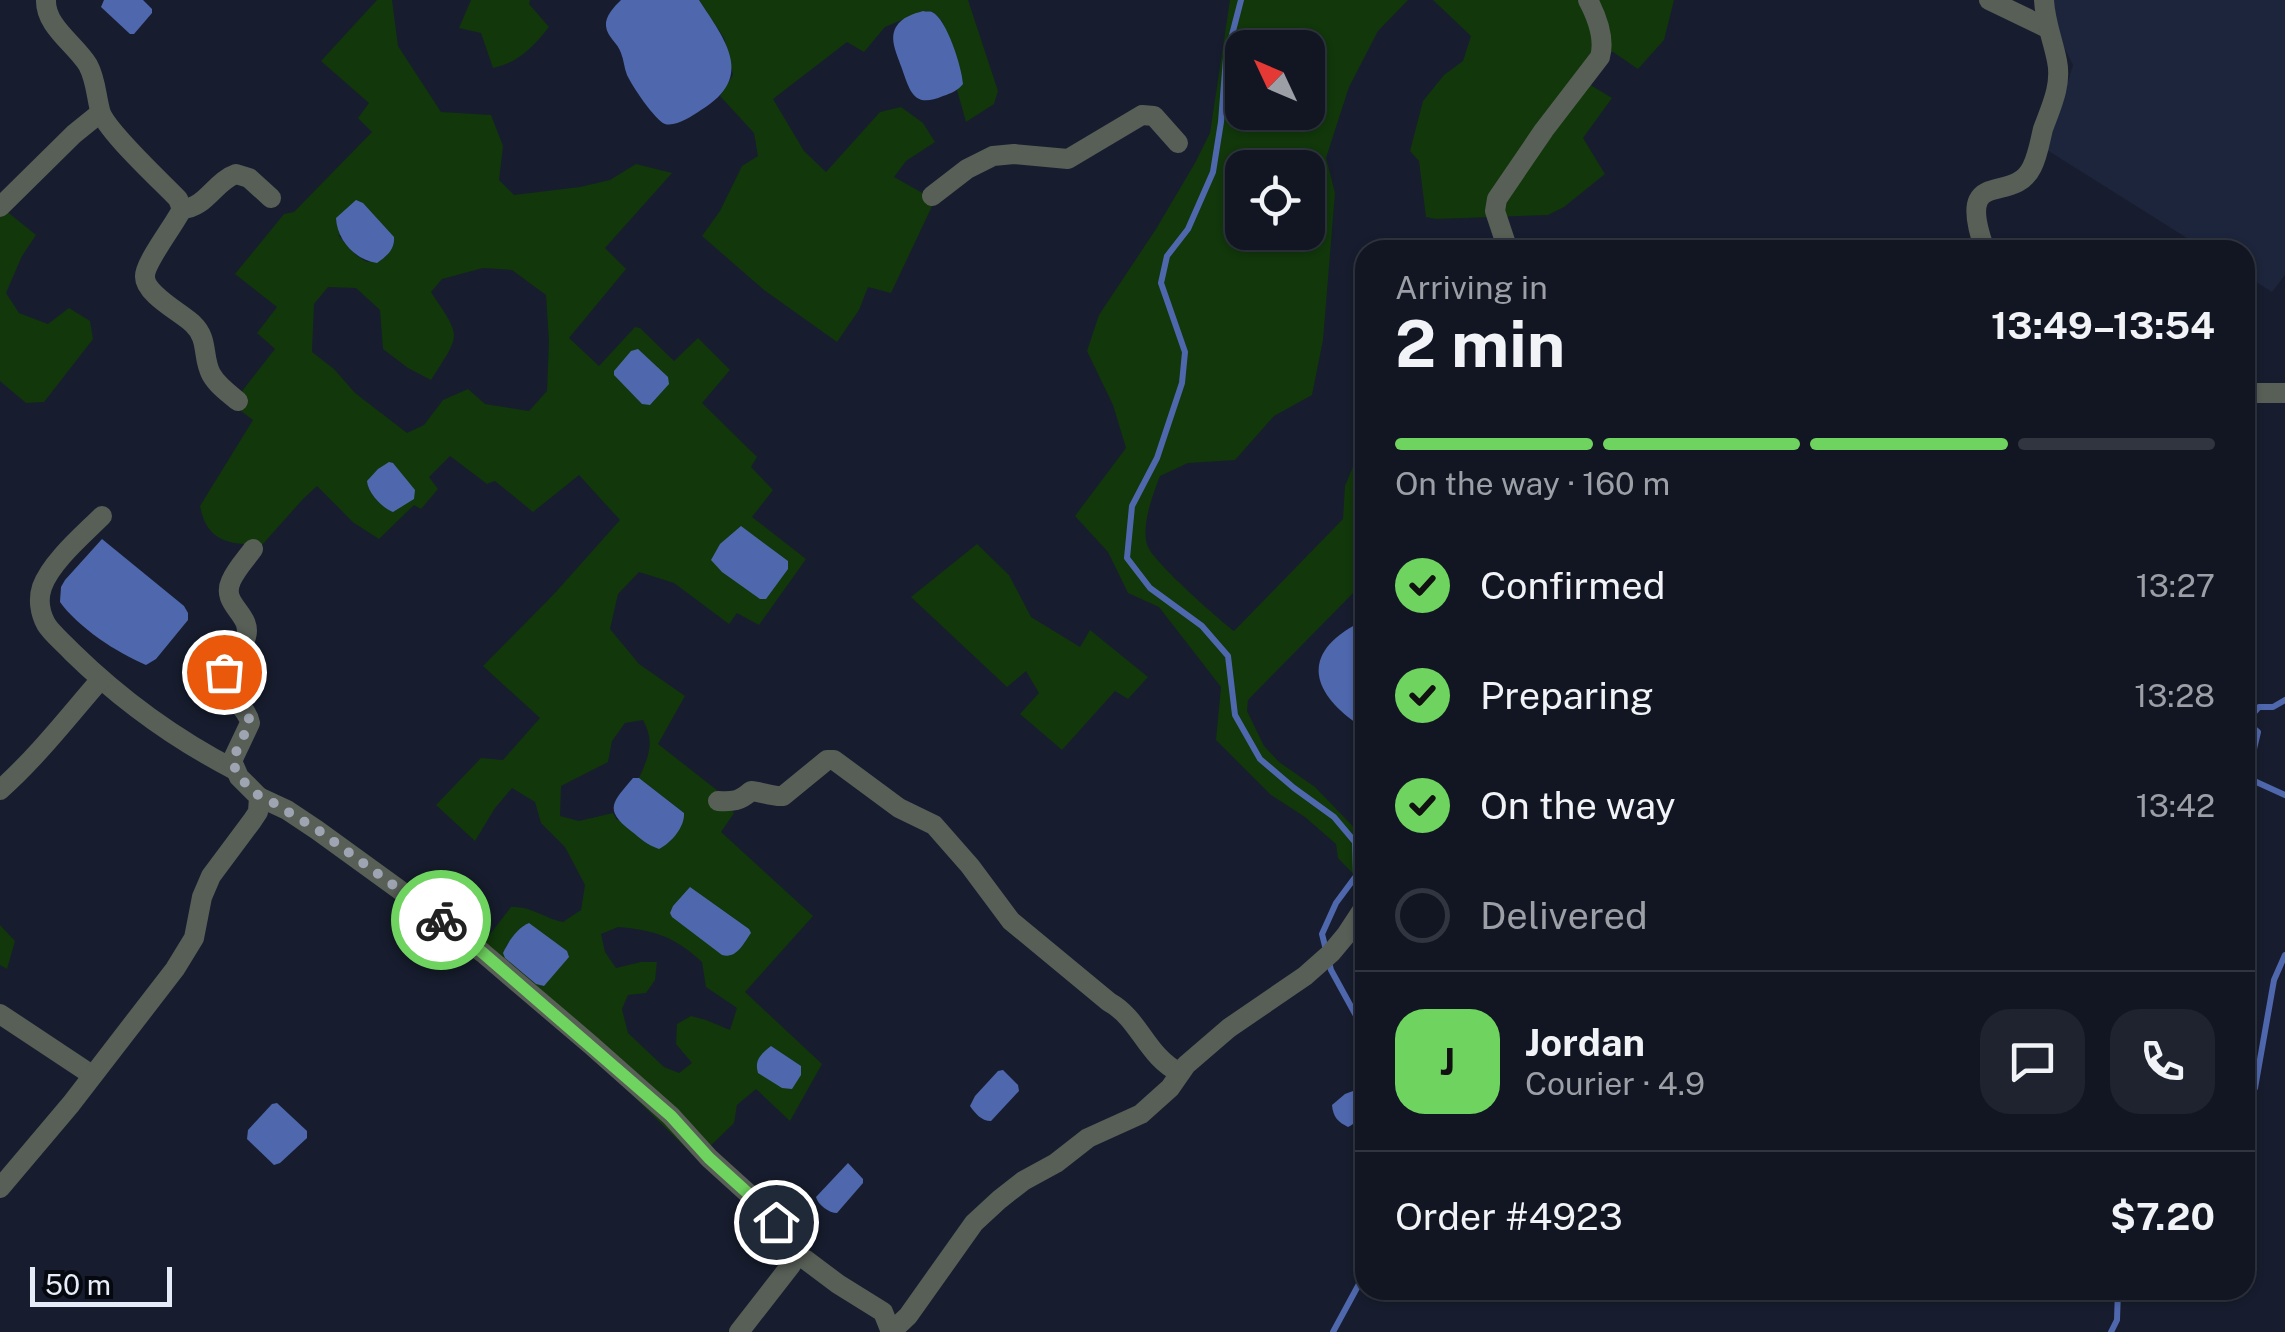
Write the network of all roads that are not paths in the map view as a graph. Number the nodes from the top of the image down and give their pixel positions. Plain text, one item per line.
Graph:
1 (46, 0) edge
2 (1588, 0) edge
3 (1988, 0) edge
4 (2044, 0) edge
5 (2047, 28) junction
6 (100, 113) junction
7 (1178, 143) dead end
8 (932, 196) dead end
9 (271, 198) dead end
10 (0, 206) edge
11 (182, 209) junction
12 (1505, 240) edge
13 (1982, 240) edge
14 (2255, 394) edge
15 (2285, 394) edge
16 (238, 402) dead end
17 (102, 516) dead end
18 (253, 549) dead end
19 (101, 679) junction
20 (235, 770) junction
21 (0, 790) edge
22 (259, 796) junction
23 (718, 802) dead end
24 (1355, 922) edge
25 (0, 1014) edge
26 (1180, 1073) junction
27 (92, 1075) junction
28 (0, 1188) edge
29 (792, 1254) junction
30 (739, 1332) edge
31 (891, 1332) edge

1 - 6 street
2 - 12 street
3 - 5 street
4 - 5 street
5 - 13 street
6 - 10 street
6 - 11 street
7 - 8 street
9 - 11 street
11 - 16 street
14 - 15 street
17 - 19 street
18 - 20 street
19 - 20 street
19 - 21 street
20 - 22 street
22 - 27 street
22 - 29 street
23 - 26 street
24 - 26 street
25 - 27 street
26 - 31 street
27 - 28 street
29 - 30 street
29 - 31 street

